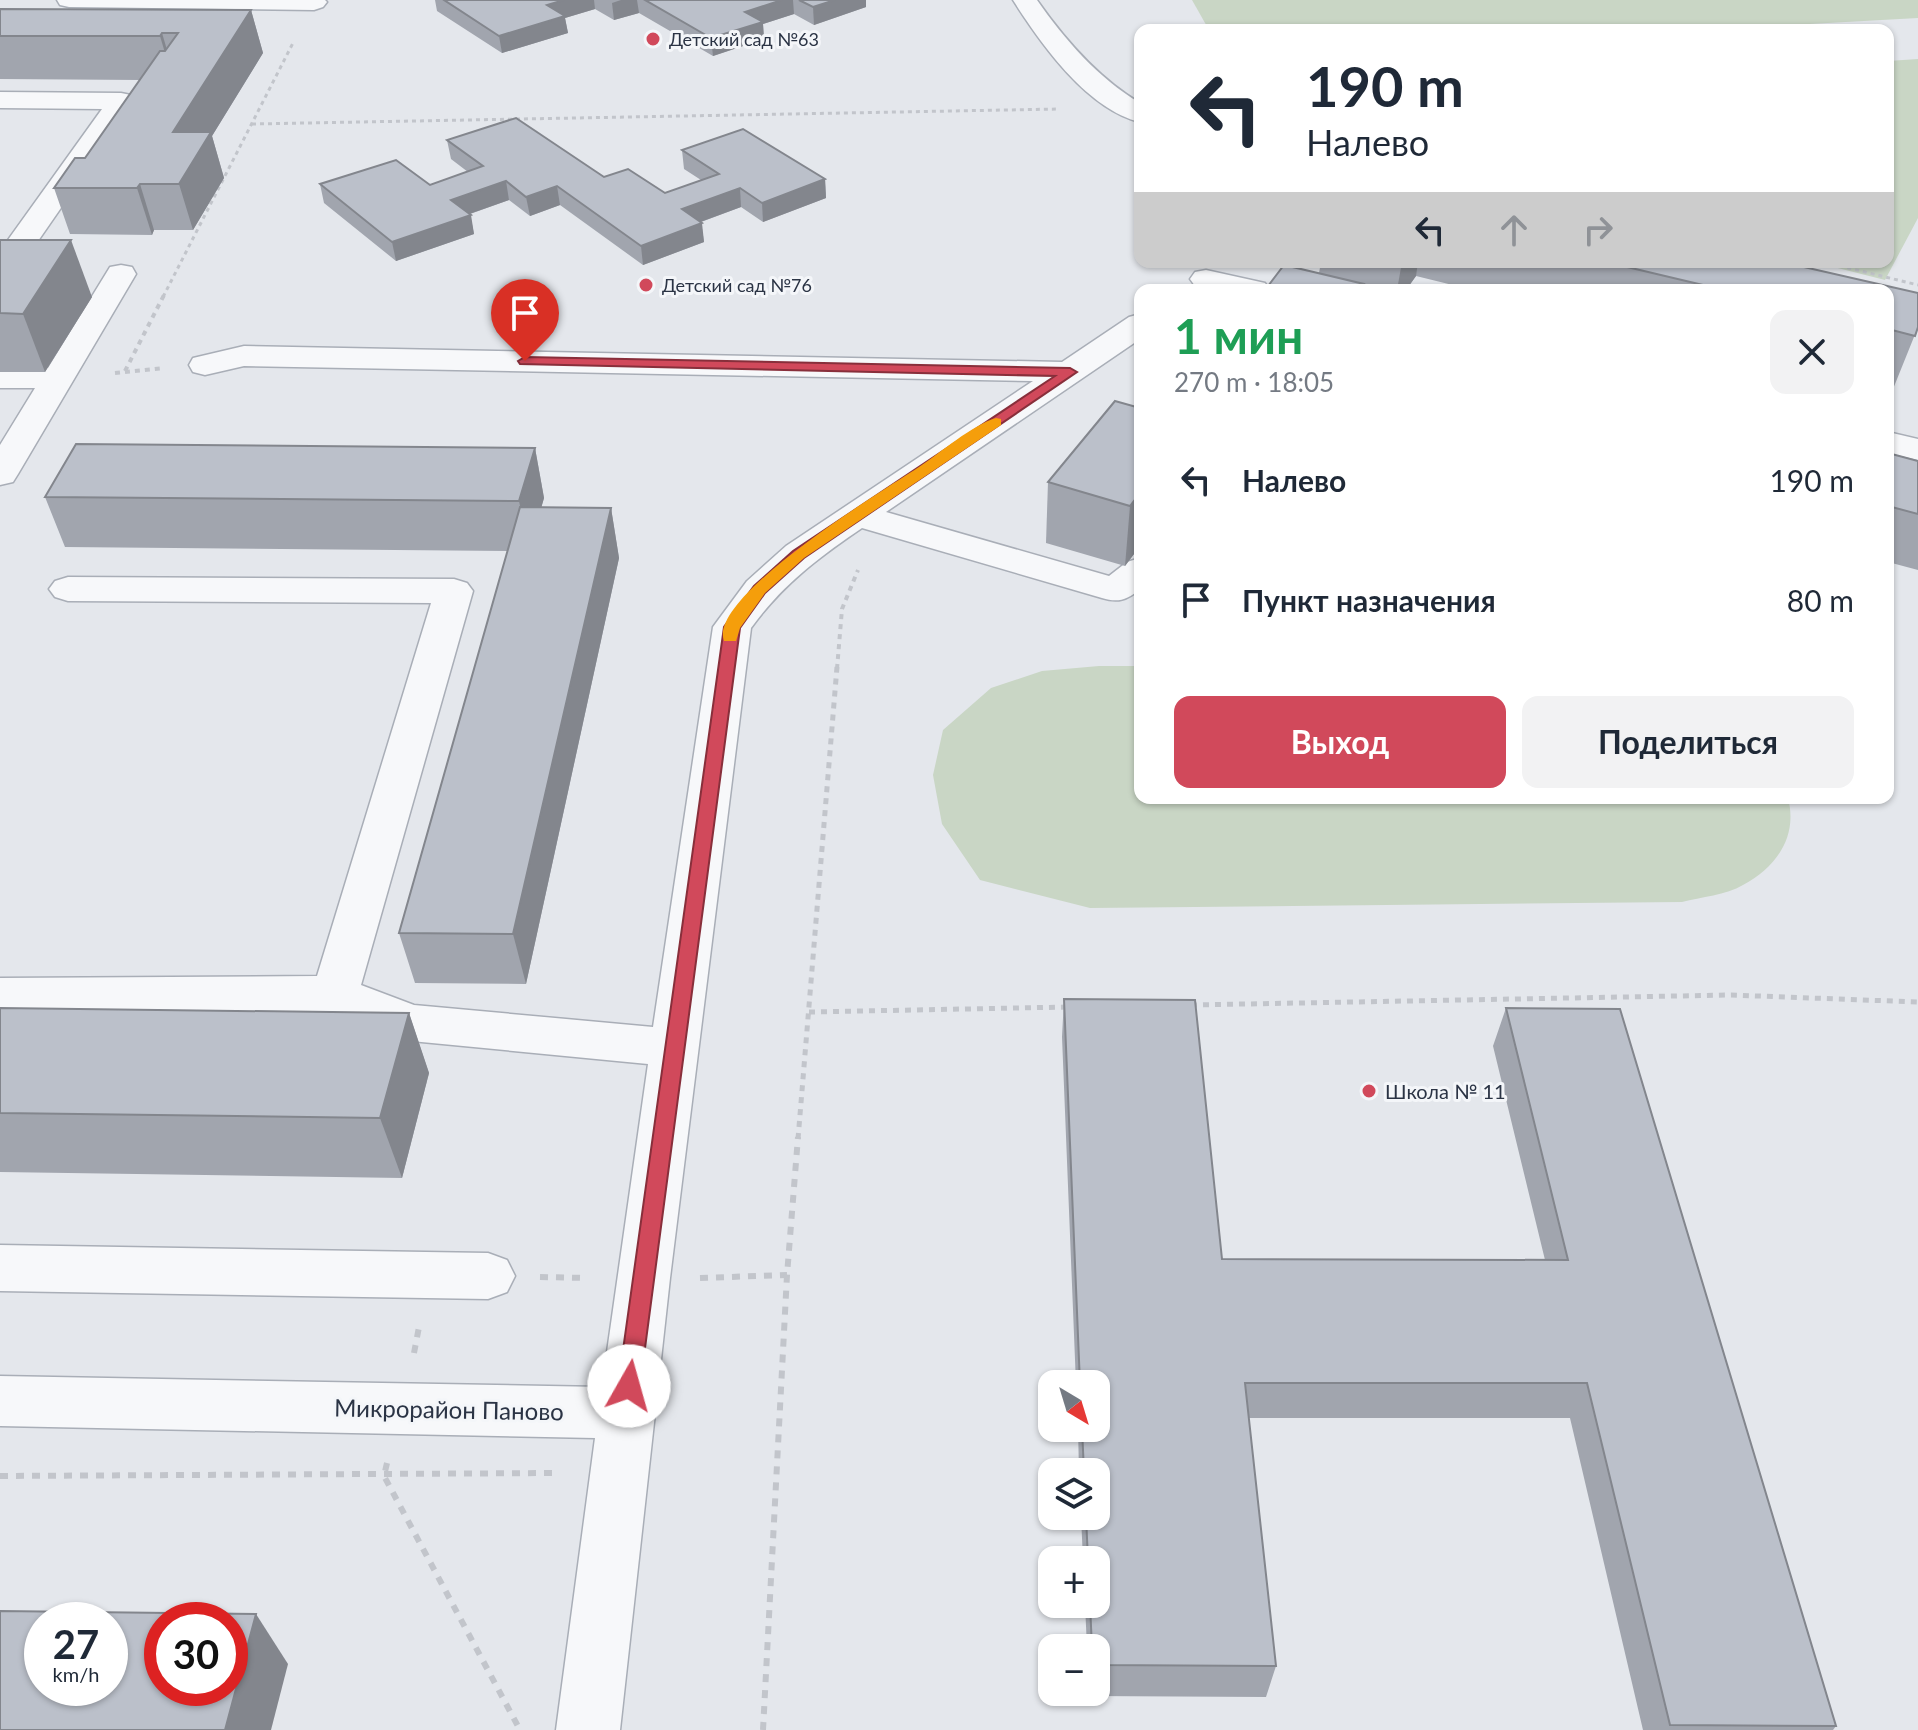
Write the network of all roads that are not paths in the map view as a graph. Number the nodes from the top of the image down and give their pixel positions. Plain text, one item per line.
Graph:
1 (69, 0) edge
2 (1025, 0) edge
3 (314, 2) edge
4 (0, 100) edge
5 (1134, 111) edge
6 (10, 273) edge
7 (91, 274) dead end
8 (1208, 277) edge
9 (1233, 284) edge
10 (1134, 328) edge
11 (205, 365) road end
12 (1070, 372) junction
13 (0, 378) edge
14 (58, 378) junction
15 (1894, 444) edge
16 (1918, 450) edge
17 (0, 474) edge
18 (868, 518) junction
19 (1134, 575) edge
20 (68, 589) dead end
21 (335, 994) junction
22 (0, 996) edge
23 (674, 1048) junction
24 (0, 1268) edge
25 (488, 1276) road end
26 (0, 1401) edge
27 (626, 1413) junction
28 (588, 1730) edge

1 - 3 street
2 - 5 street
4 - 6 street
7 - 14 street
8 - 9 street
10 - 12 street
11 - 12 street
12 - 18 street
13 - 14 street
14 - 17 street
15 - 16 street
18 - 19 street
18 - 23 street
20 - 21 street
21 - 22 street
21 - 23 street
23 - 27 street
24 - 25 street
26 - 27 street, Микрорайон Паново
27 - 28 street

